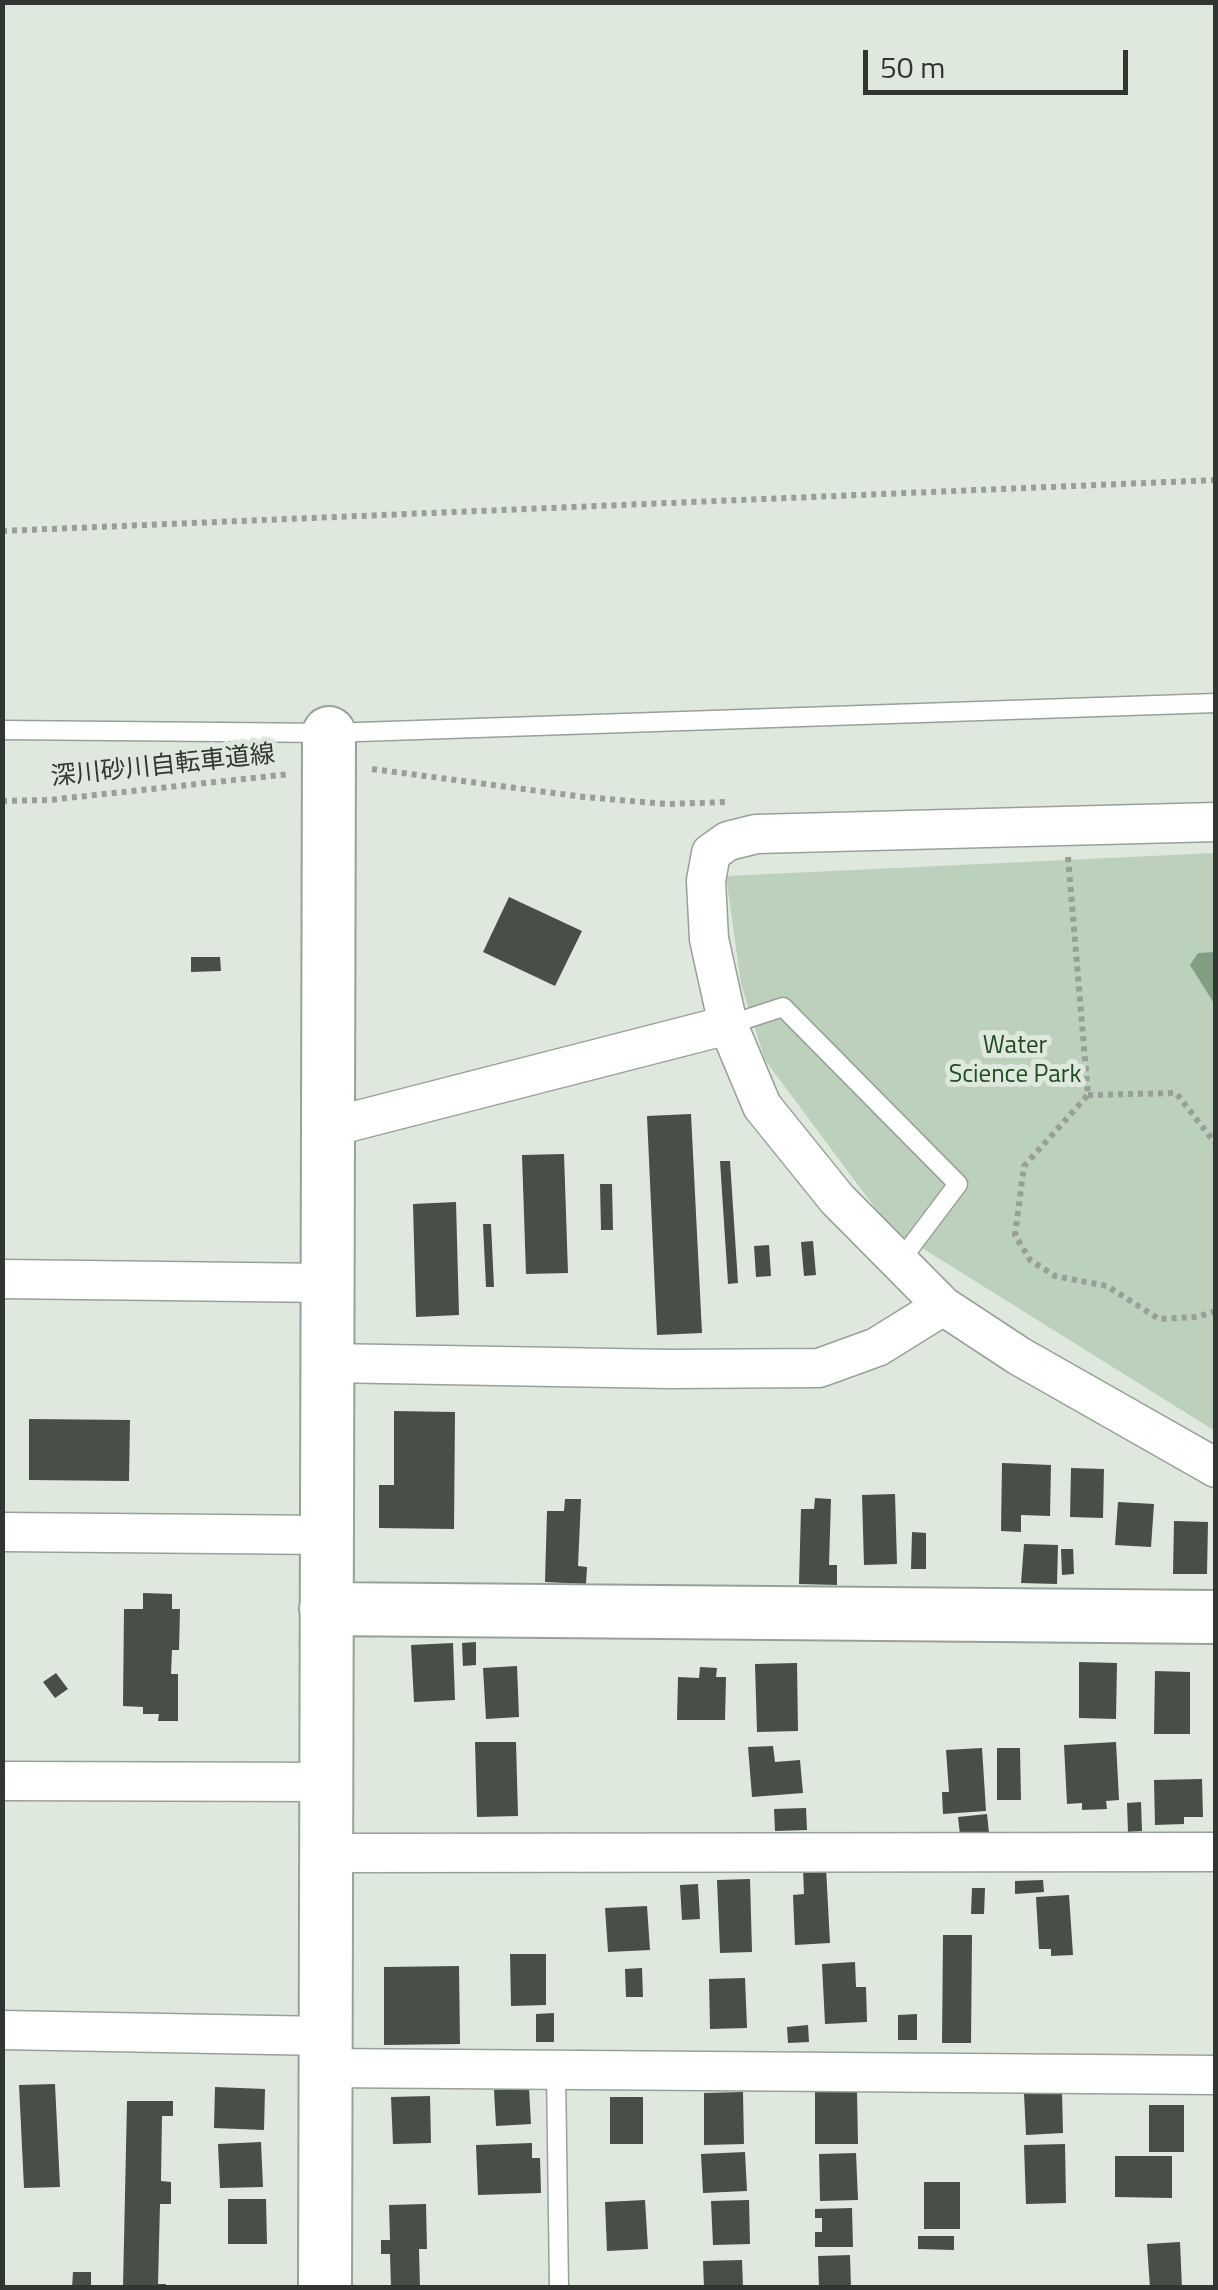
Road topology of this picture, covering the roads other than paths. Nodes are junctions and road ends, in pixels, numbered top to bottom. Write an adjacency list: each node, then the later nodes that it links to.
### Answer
1 (1216, 703): 3 (lane)
2 (2, 730): 3 (lane)
3 (329, 751): 6 (street)
4 (1216, 822): 5 (street)
5 (728, 1024): 6 (street); 7 (street); 7 (lane)
6 (327, 1128): 9 (street)
7 (900, 1261): 10 (street)
8 (2, 1280): 9 (street)
9 (327, 1282): 11 (street)
10 (943, 1306): 11 (street); 12 (street)
11 (327, 1362): 14 (street)
12 (1216, 1468)
13 (2, 1532): 14 (street)
14 (327, 1535): 15 (street)
15 (326, 1609): 16 (street); 18 (street)
16 (1216, 1617)
17 (2, 1780): 18 (street)
18 (326, 1782): 20 (street)
19 (1216, 1852): 20 (street)
20 (326, 1853): 22 (street)
21 (2, 2030): 22 (street)
22 (326, 2052): 23 (street); 25 (street)
23 (556, 2070): 24 (street); 26 (lane)
24 (1216, 2075)
25 (326, 2288)
26 (560, 2288)

